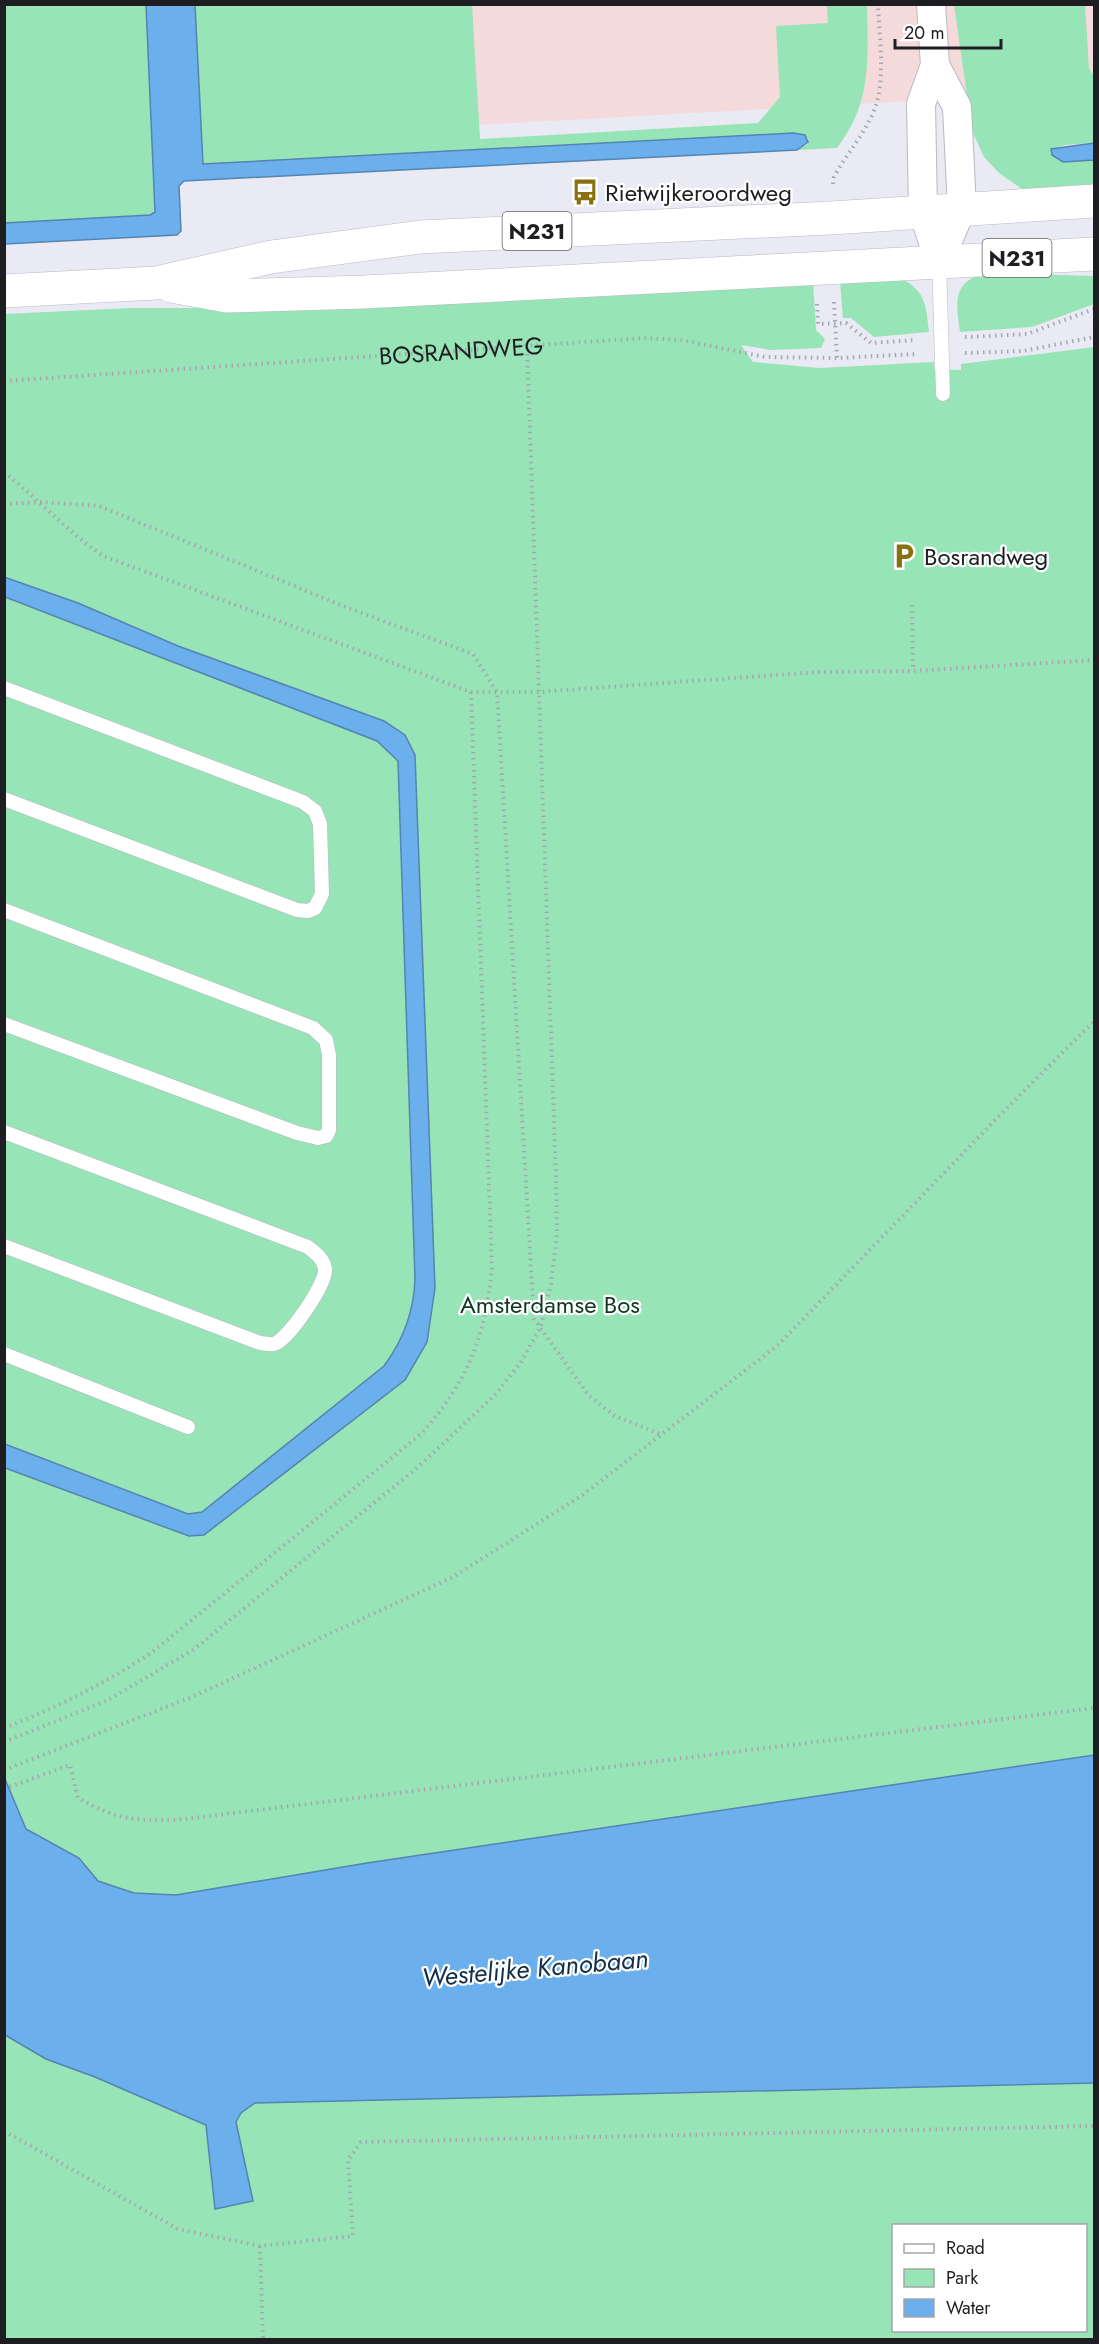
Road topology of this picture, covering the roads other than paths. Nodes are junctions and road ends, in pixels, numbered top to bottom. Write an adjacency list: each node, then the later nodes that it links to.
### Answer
1 (931, 4): 2 (street)
2 (934, 65): 4 (street); 5 (street)
3 (1095, 201): 4 (main road, N231)
4 (962, 208): 5 (main road, N231); 7 (street)
5 (923, 211): 7 (street); 8 (main road, N231)
6 (1095, 254): 7 (main road, N231)
7 (939, 261): 8 (main road, N231); 10 (lane)
8 (156, 283): 9 (main road, N231)
9 (4, 291)
10 (943, 394)
11 (4, 688): 12 (lane)
12 (4, 799)
13 (4, 910): 14 (lane)
14 (4, 1024)
15 (4, 1132): 16 (lane)
16 (4, 1246)
17 (4, 1354): 18 (lane)
18 (189, 1427)

